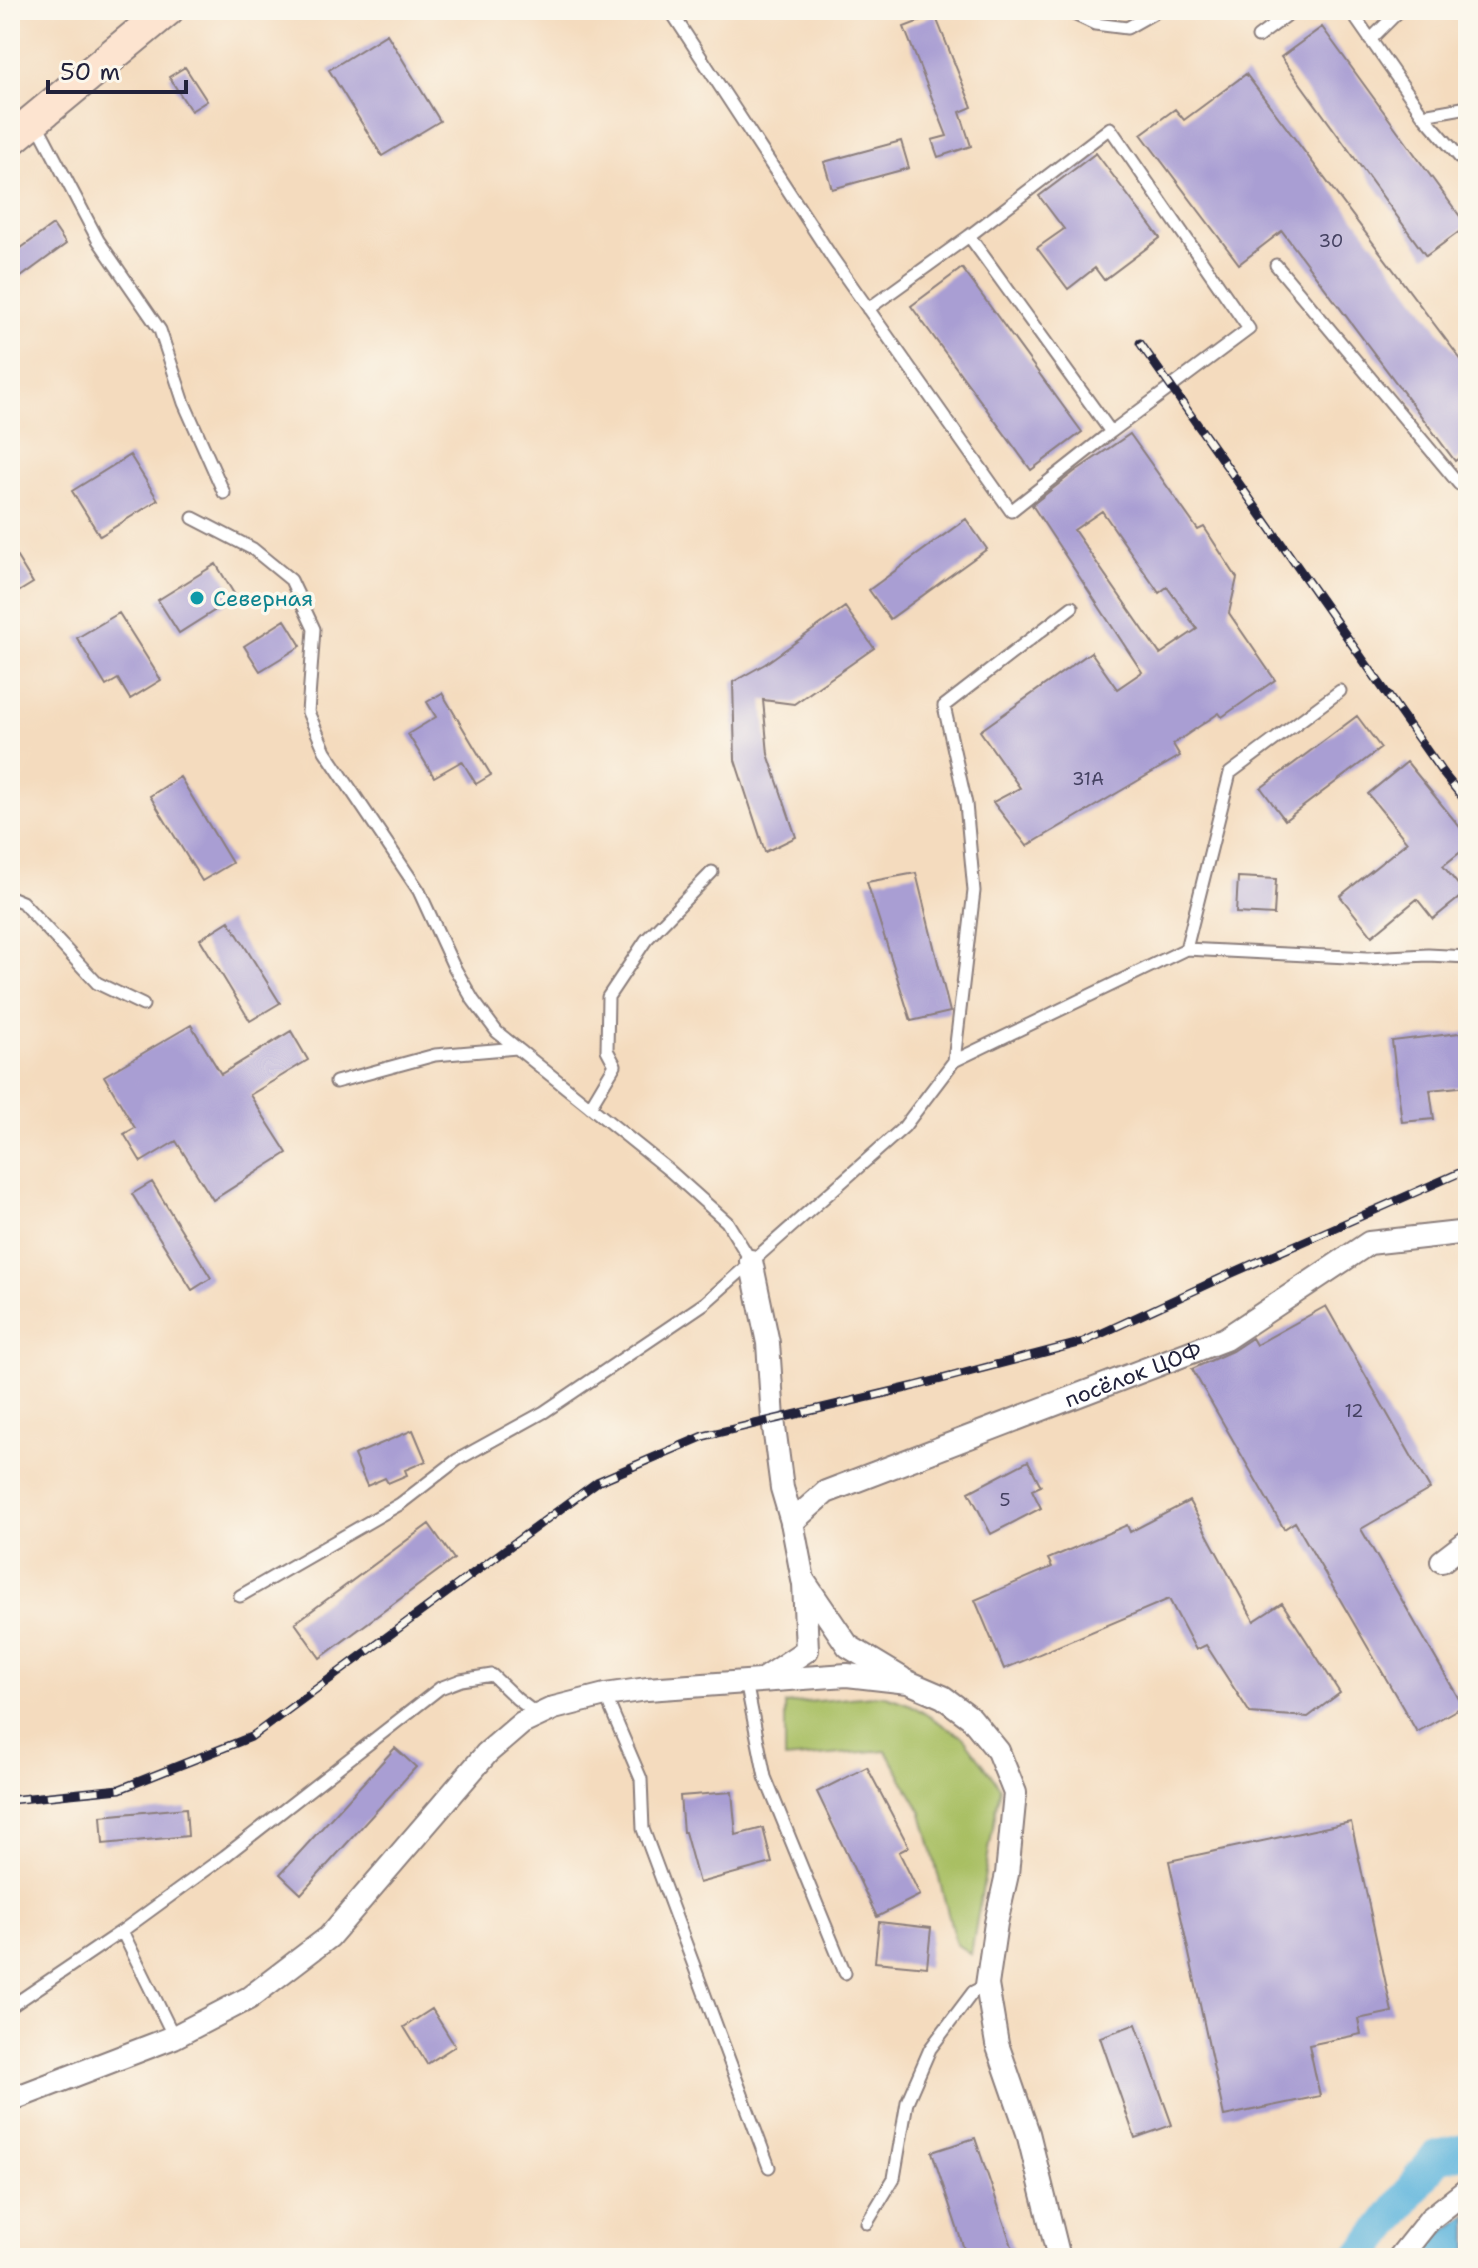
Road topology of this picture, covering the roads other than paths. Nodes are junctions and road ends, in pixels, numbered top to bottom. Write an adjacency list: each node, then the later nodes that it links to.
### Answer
1 (167, 10): 12 (street)
2 (670, 10): 17 (lane)
3 (1065, 10): 4 (lane)
4 (1159, 10)
5 (1294, 10): 8 (lane)
6 (1350, 10): 9 (lane)
7 (1400, 10): 9 (lane)
8 (1258, 37)
9 (1370, 40): 11 (lane)
10 (1468, 107): 11 (lane)
11 (1423, 115): 14 (lane)
12 (35, 120): 13 (street); 20 (lane)
13 (10, 140)
14 (1468, 167)
15 (969, 236): 17 (lane); 18 (lane); 18 (lane)
16 (1276, 265): 19 (lane)
17 (868, 309): 18 (lane)
18 (1111, 432)
19 (1468, 478)
20 (224, 493)
21 (193, 518): 29 (lane)
22 (1072, 607): 30 (lane)
23 (1340, 691): 26 (lane)
24 (712, 872): 32 (lane)
25 (10, 897): 28 (lane)
26 (1186, 949): 27 (lane); 30 (lane)
27 (1468, 957)
28 (143, 1005)
29 (517, 1048): 31 (lane); 32 (lane)
30 (954, 1061): 34 (lane)
31 (336, 1082)
32 (590, 1107): 34 (lane)
33 (1468, 1232): 35 (street, посёлок ЦОФ)
34 (751, 1261): 35 (street); 39 (lane)
35 (792, 1522): 38 (street)
36 (1468, 1541): 37 (street)
37 (1442, 1561)
38 (803, 1580): 40 (street); 41 (street)
39 (240, 1596)
40 (753, 1682): 41 (street); 42 (street); 45 (lane)
41 (908, 1682): 46 (street)
42 (605, 1695): 43 (street); 50 (lane)
43 (539, 1715): 44 (lane); 48 (street)
44 (122, 1931): 47 (lane); 48 (lane)
45 (845, 1973)
46 (987, 1985): 52 (lane); 53 (street)
47 (10, 2007)
48 (174, 2037): 49 (street)
49 (10, 2100)
50 (769, 2167)
51 (1468, 2189): 54 (street)
52 (867, 2223)
53 (1059, 2258)
54 (1399, 2258)

